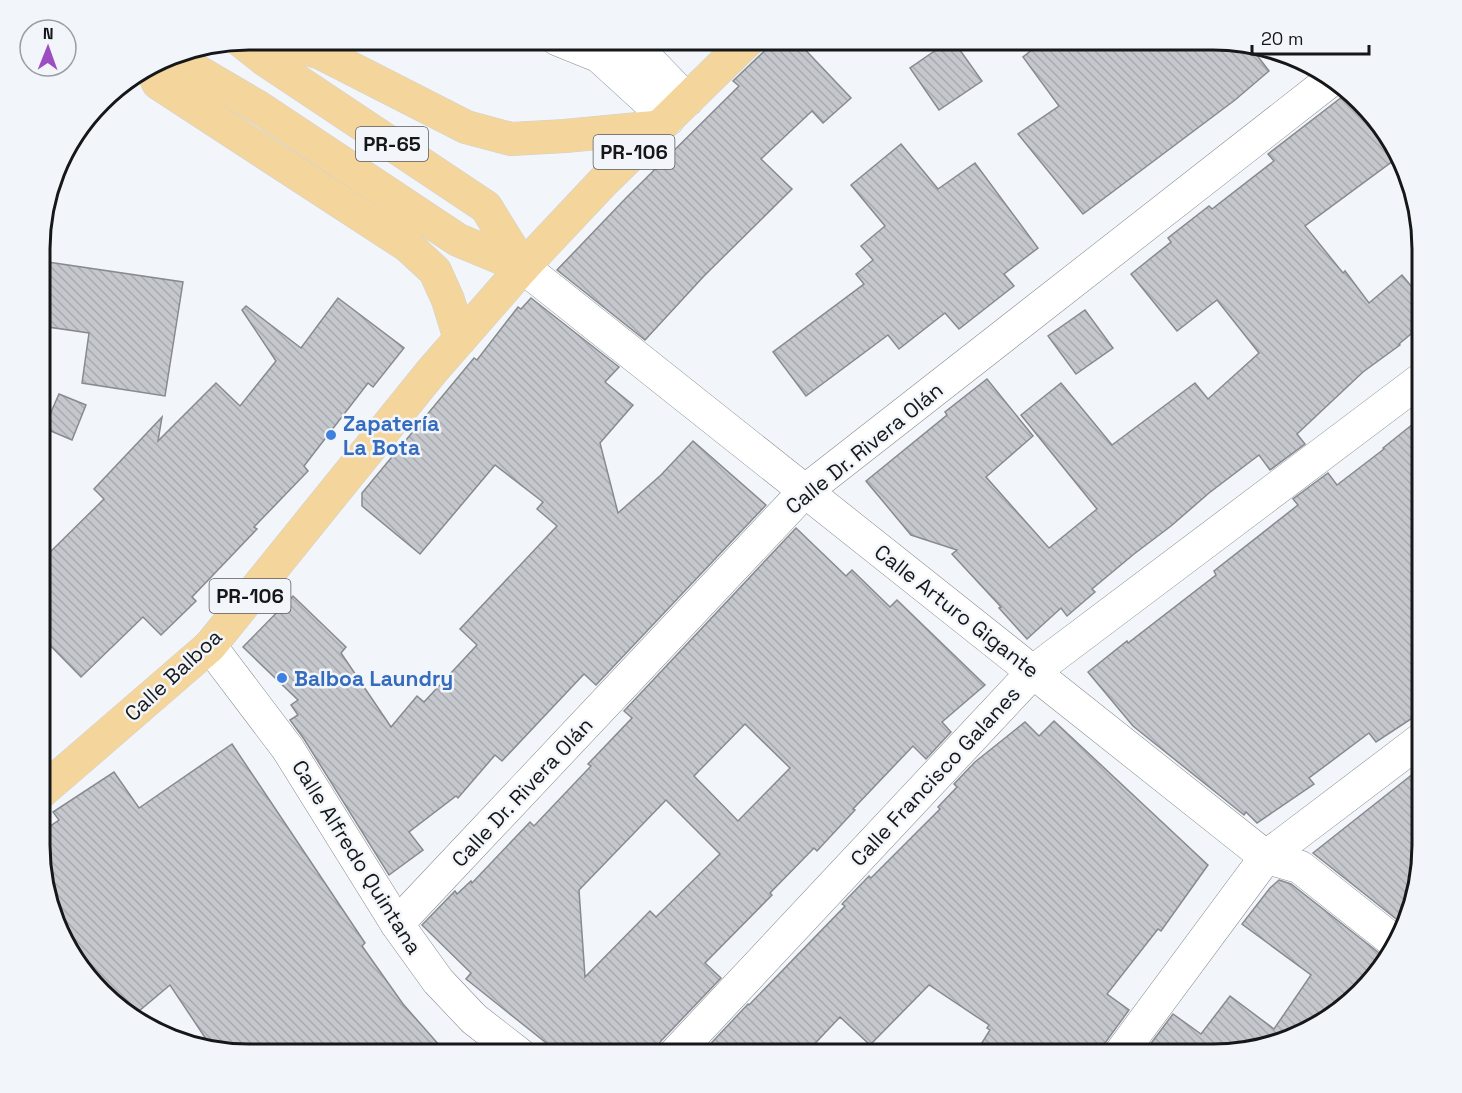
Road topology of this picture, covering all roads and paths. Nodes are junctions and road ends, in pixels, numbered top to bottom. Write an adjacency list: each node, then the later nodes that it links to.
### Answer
1 (253, 50): 10 (main road, PR-65)
2 (310, 50): 9 (main road)
3 (584, 50): 9 (street)
4 (634, 50): 9 (street)
5 (738, 50): 9 (main road, PR-106)
6 (180, 62): 10 (main road, PR-65)
7 (154, 73): 11 (main road)
8 (1325, 84): 13 (street, Calle Dr. Rivera Olán)
9 (671, 115): 10 (main road, PR-106)
10 (523, 267): 11 (main road, Calle Balboa / PR-106); 13 (street, Calle Arturo Gigante)
11 (460, 339): 14 (main road, Calle Balboa / PR-106)
12 (1412, 386): 15 (street, Calle Francisco Galanes)
13 (804, 492): 15 (street, Calle Arturo Gigante); 19 (street, Calle Dr. Rivera Olán)
14 (210, 646): 17 (main road, Calle Balboa / PR-106); 19 (street, Calle Alfredo Quintana)
15 (1034, 671): 18 (street, Calle Arturo Gigante); 22 (street, Calle Francisco Galanes)
16 (1412, 746): 18 (street)
17 (50, 784)
18 (1266, 856): 20 (street, Calle Arturo Gigante); 23 (street)
19 (397, 924): 21 (street, Calle Alfredo Quintana)
20 (1389, 938)
21 (505, 1043)
22 (685, 1043)
23 (1127, 1044)

